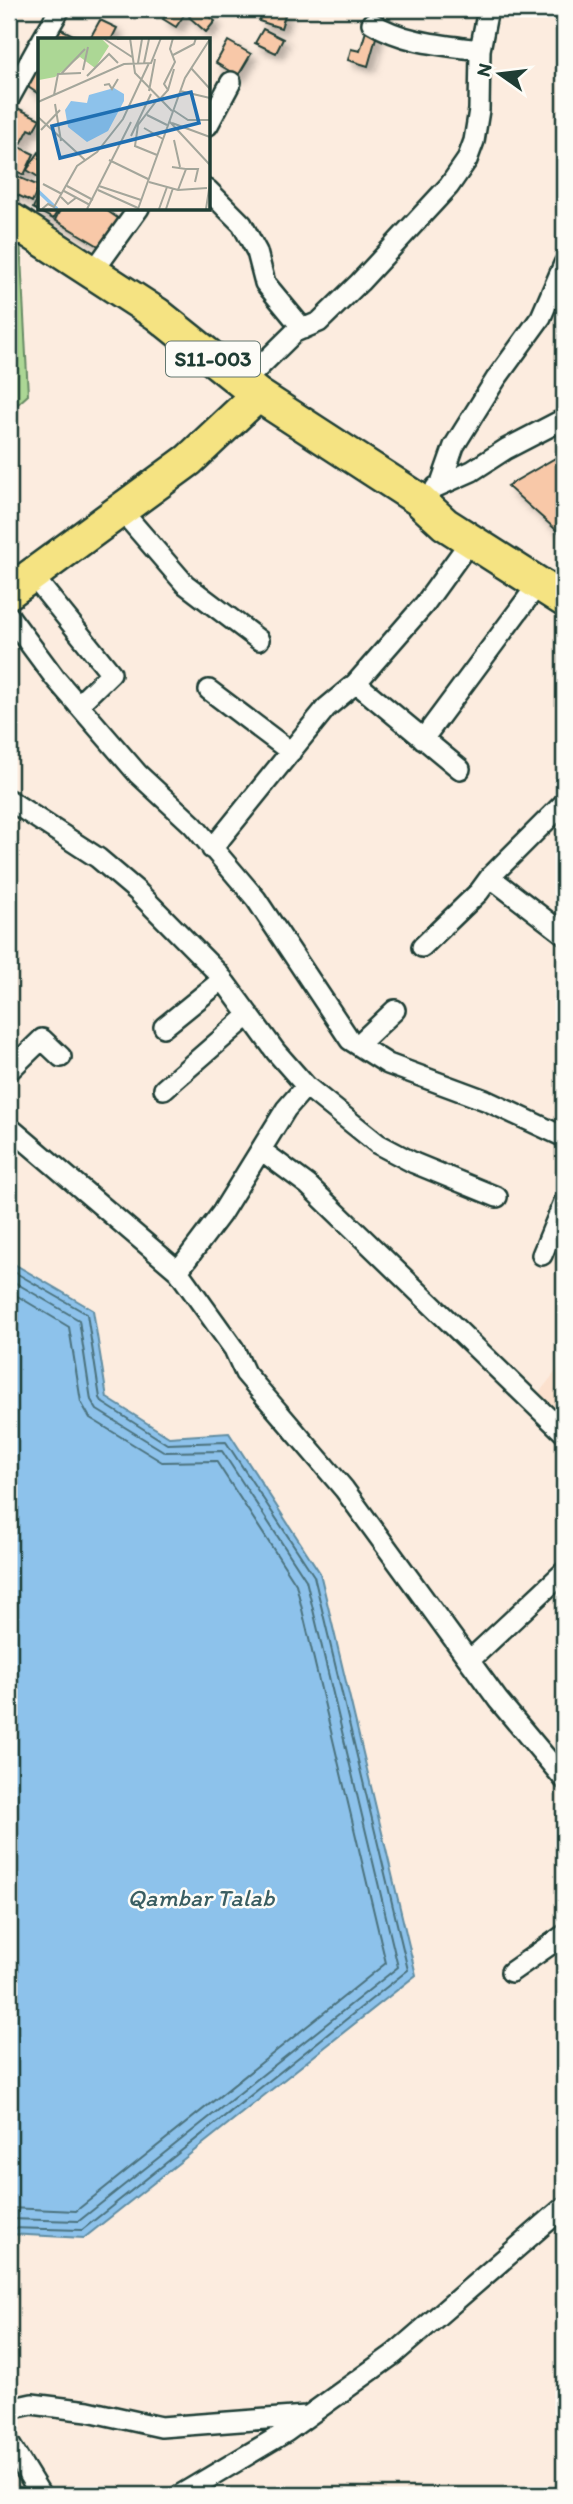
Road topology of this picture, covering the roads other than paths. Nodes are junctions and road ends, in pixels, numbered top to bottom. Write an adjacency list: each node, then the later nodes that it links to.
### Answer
1 (60, 9): 4 (street)
2 (488, 9): 6 (street)
3 (372, 23): 6 (street)
4 (43, 38)
5 (38, 47): 8 (street)
6 (480, 50): 15 (street)
7 (231, 82): 9 (street)
8 (9, 99)
9 (210, 121)
10 (210, 192): 15 (street)
11 (138, 210): 14 (street)
12 (9, 218): 14 (main road, S11-003)
13 (564, 264): 18 (street)
14 (93, 272): 16 (main road, S11-003)
15 (303, 329): 16 (street)
16 (251, 389): 18 (main road, S11-003); 19 (main road)
17 (564, 419): 18 (street)
18 (430, 491): 20 (main road, S11-003); 21 (main road, S11-003)
19 (121, 510): 22 (main road); 23 (street)
20 (471, 540): 21 (main road, S11-003); 24 (street)
21 (556, 586): 27 (street)
22 (14, 592): 26 (street); 26 (street)
23 (259, 640)
24 (356, 684): 27 (street); 28 (street)
25 (209, 690): 28 (street)
26 (78, 705): 32 (street)
27 (423, 739): 29 (street)
28 (290, 752): 32 (street)
29 (460, 769)
30 (9, 800): 36 (street)
31 (564, 803): 33 (street)
32 (212, 849): 40 (street)
33 (490, 877): 34 (street); 35 (street)
34 (564, 934)
35 (422, 947)
36 (223, 979): 38 (street); 39 (street)
37 (395, 1010): 40 (street)
38 (249, 1015): 43 (street); 44 (street)
39 (164, 1027)
40 (358, 1045): 46 (street)
41 (61, 1057): 42 (street)
42 (9, 1071)
43 (306, 1086): 47 (street); 48 (street)
44 (164, 1089)
45 (9, 1127): 51 (street)
46 (564, 1137)
47 (261, 1150): 51 (street); 52 (street)
48 (496, 1197)
49 (564, 1202): 50 (street)
50 (542, 1255)
51 (178, 1271): 54 (street)
52 (564, 1433)
53 (561, 1581): 54 (street)
54 (470, 1660): 55 (street)
55 (564, 1779)
56 (564, 1935): 57 (street)
57 (511, 1972)
58 (564, 2207): 60 (street)
59 (9, 2409): 60 (street)
60 (307, 2416): 63 (street)
61 (9, 2443): 62 (street)
62 (41, 2495)
63 (180, 2495)

